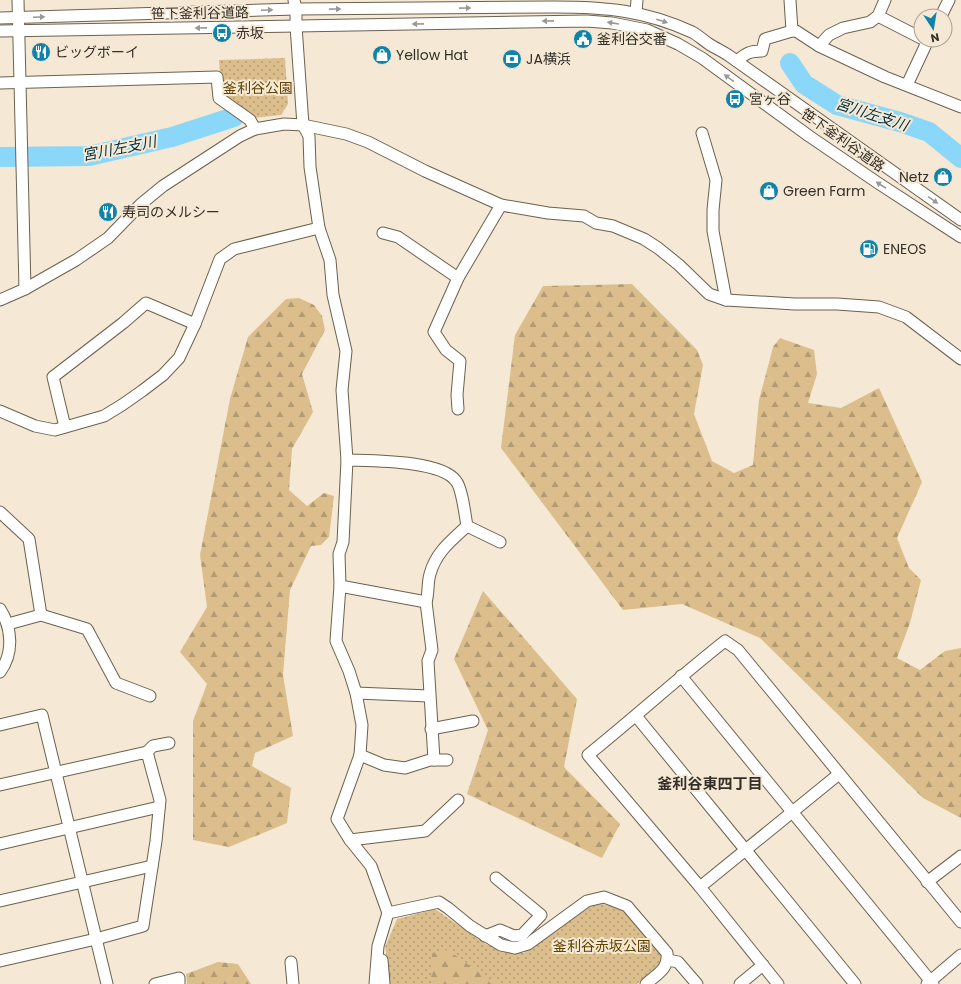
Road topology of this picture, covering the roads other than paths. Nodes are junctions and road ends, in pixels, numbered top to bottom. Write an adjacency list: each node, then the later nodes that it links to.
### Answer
1 (18, 0): 9 (street)
2 (636, 0): 7 (street)
3 (790, 0): 15 (street)
4 (885, 0): 8 (street)
5 (588, 4): 6 (street, 笹下釜利谷道路, one-way to 5); 7 (street, 笹下釜利谷道路); 11 (street)
6 (295, 5): 9 (street, 笹下釜利谷道路, one-way to 6); 12 (street)
7 (636, 12): 19 (street, 笹下釜利谷道路, one-way to 19)
8 (878, 16): 16 (street); 17 (street)
9 (18, 17): 10 (street, 笹下釜利谷道路); 13 (street)
10 (0, 18)
11 (587, 21): 12 (street, 笹下釜利谷道路, one-way to 12); 31 (street, 笹下釜利谷道路, one-way to 11)
12 (296, 26): 13 (street, 笹下釜利谷道路, one-way to 13); 24 (street)
13 (19, 30): 14 (street, 笹下釜利谷道路); 21 (street)
14 (0, 31)
15 (792, 31): 17 (street); 19 (street)
16 (913, 34)
17 (819, 46): 22 (street)
18 (923, 48): 22 (street)
19 (737, 61): 28 (street, 笹下釜利谷道路, one-way to 28)
20 (0, 83): 21 (street)
21 (20, 83): 25 (street); 33 (street)
22 (907, 85): 23 (street)
23 (960, 105)
24 (303, 126): 25 (street); 27 (street); 29 (street)
25 (255, 129): 33 (street)
26 (702, 133): 35 (street)
27 (501, 204): 32 (street); 35 (street)
28 (961, 220)
29 (319, 228): 36 (street); 41 (street)
30 (383, 233): 32 (street)
31 (961, 237)
32 (458, 278): 38 (street)
33 (25, 289): 34 (street)
34 (0, 300)
35 (726, 300): 37 (street)
36 (195, 324): 40 (street); 40 (street)
37 (961, 359)
38 (458, 409)
39 (0, 411): 40 (street)
40 (65, 427)
41 (346, 460): 43 (street); 45 (street)
42 (2, 517): 48 (street)
43 (467, 526): 44 (street); 46 (street)
44 (500, 542)
45 (340, 586): 46 (street); 52 (street)
46 (426, 602): 54 (street)
47 (0, 609): 49 (street)
48 (41, 615): 49 (street); 53 (street)
49 (8, 624): 50 (street)
50 (0, 672)
51 (681, 676): 55 (street); 65 (street); 69 (street)
52 (356, 693): 54 (street); 61 (street)
53 (150, 696)
54 (429, 696): 58 (street)
55 (636, 716): 73 (street); 79 (street)
56 (473, 721): 58 (street)
57 (0, 725): 64 (street)
58 (431, 729): 62 (street)
59 (169, 743): 60 (street)
60 (147, 752): 64 (street); 68 (street)
61 (360, 755): 62 (street); 71 (street)
62 (434, 760): 63 (street)
63 (447, 760)
64 (57, 772): 66 (street); 70 (street)
65 (839, 774): 69 (street); 78 (street)
66 (0, 785)
67 (458, 800): 71 (street)
68 (159, 807): 70 (street); 75 (street)
69 (792, 812): 73 (street); 91 (street)
70 (70, 827): 72 (street); 77 (street)
71 (350, 840): 81 (street)
72 (0, 844)
73 (747, 851): 79 (street); 102 (street)
74 (961, 856): 78 (street)
75 (152, 866): 77 (street); 84 (street)
76 (496, 878): 83 (street)
77 (82, 882): 80 (street); 84 (street)
78 (928, 882): 82 (street)
79 (700, 888): 90 (street)
80 (0, 901)
81 (388, 913): 83 (street); 85 (street)
82 (961, 922)
83 (485, 936): 87 (street)
84 (96, 939): 88 (street); 92 (street)
85 (378, 946): 96 (street); 97 (street)
86 (961, 955): 91 (street)
87 (668, 960): 98 (street); 99 (street)
88 (0, 961)
89 (291, 962): 95 (street)
90 (763, 965): 100 (street); 101 (street)
91 (930, 983)
92 (107, 984)
93 (155, 984): 94 (street)
94 (179, 984)
95 (293, 984)
96 (375, 984)
97 (384, 984)
98 (646, 984)
99 (697, 984)
100 (740, 984)
101 (778, 984)
102 (855, 984)

